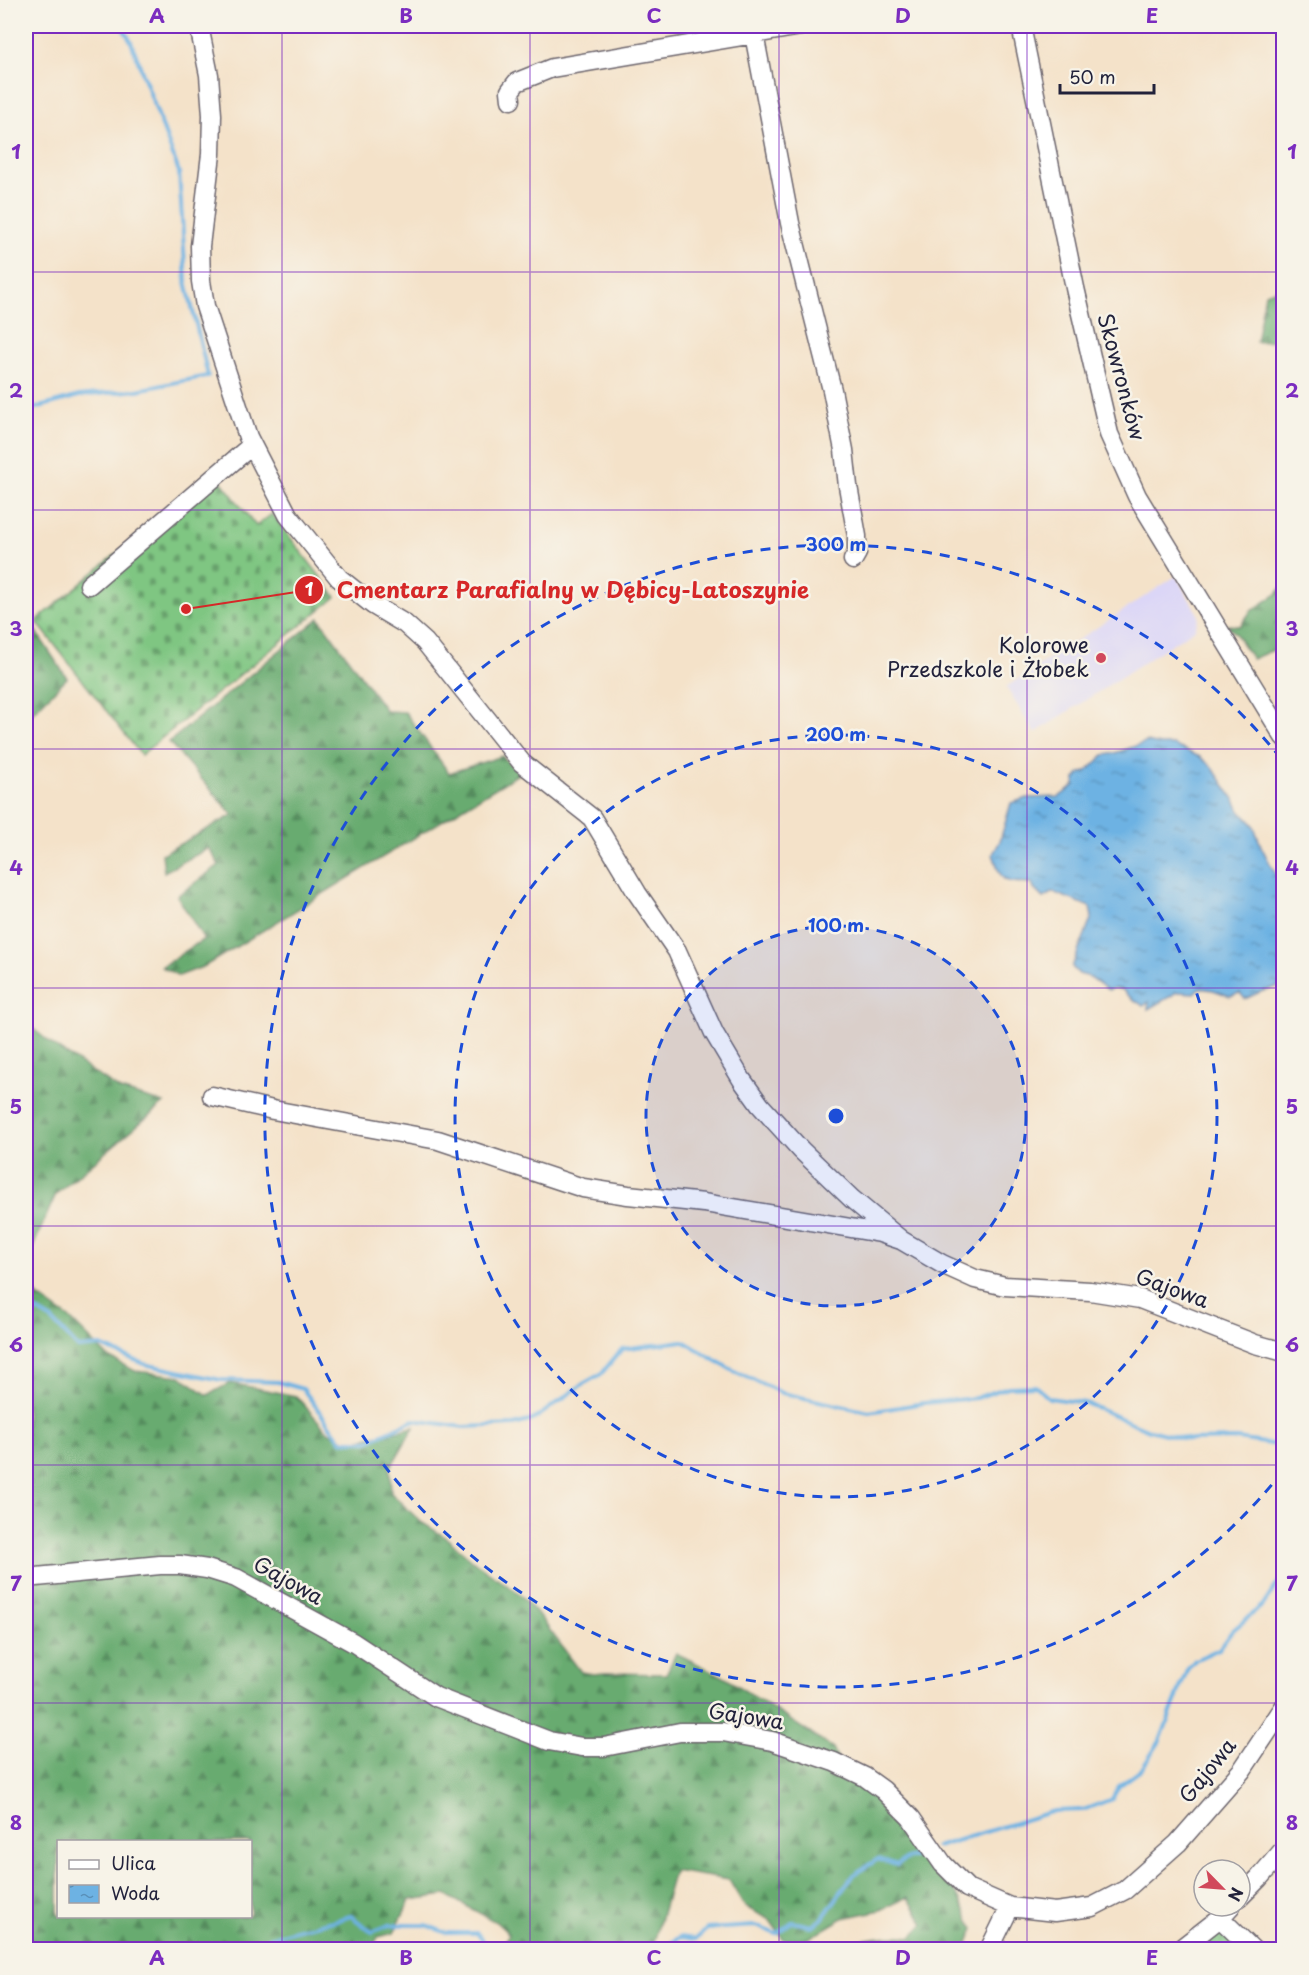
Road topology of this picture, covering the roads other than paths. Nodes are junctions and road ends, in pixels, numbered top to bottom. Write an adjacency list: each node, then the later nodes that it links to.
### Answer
1 (200, 26): 6 (street)
2 (801, 26): 4 (street)
3 (1021, 26): 9 (street, Skowronków)
4 (754, 34): 5 (street); 7 (street)
5 (511, 100)
6 (252, 444): 8 (street); 11 (street)
7 (853, 560)
8 (89, 585)
9 (1282, 730)
10 (212, 1096): 11 (street)
11 (901, 1240): 12 (street, Gajowa)
12 (1284, 1352)
13 (26, 1578): 17 (street, Gajowa)
14 (1284, 1707): 17 (street, Gajowa)
15 (1284, 1849): 16 (street)
16 (1252, 1885)
17 (1010, 1907): 20 (street)
18 (1219, 1918): 21 (street)
19 (1230, 1918): 22 (street)
20 (989, 1950)
21 (1179, 1950)
22 (1253, 1950)

